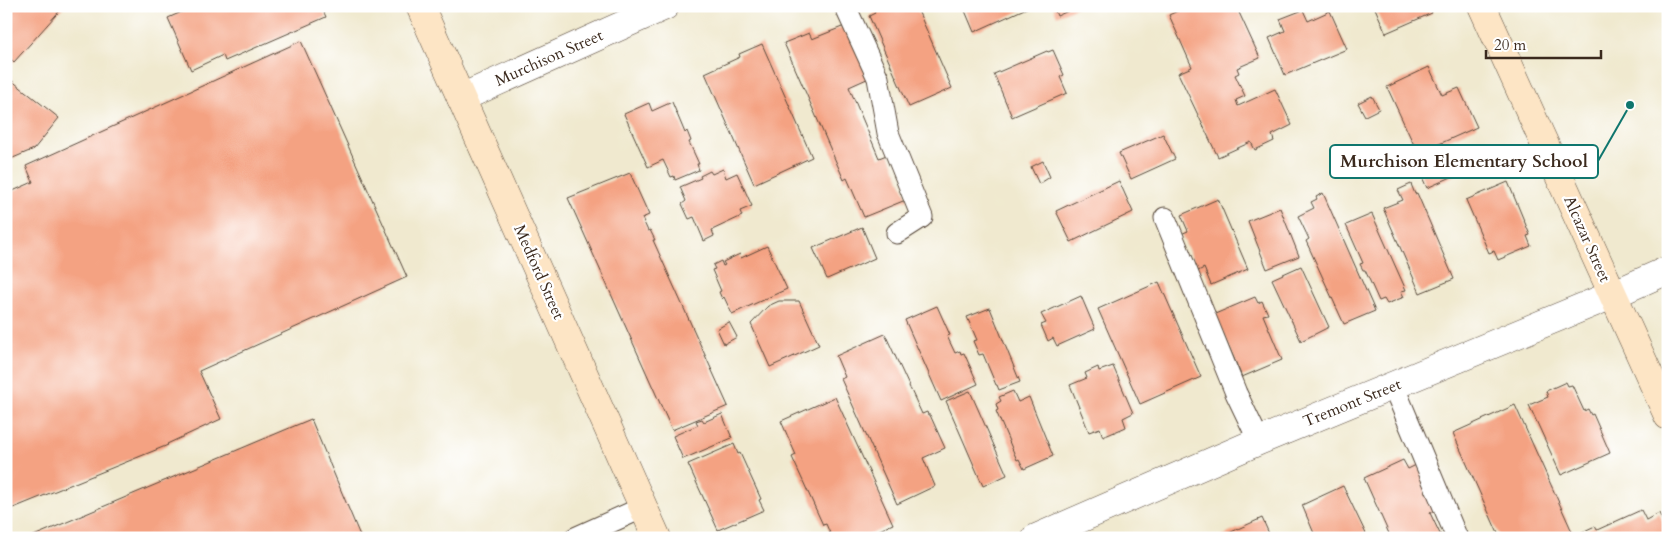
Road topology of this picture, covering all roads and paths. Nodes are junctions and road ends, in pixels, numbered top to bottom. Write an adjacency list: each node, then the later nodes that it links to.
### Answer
1 (420, 6): 5 (main road, Medford Street)
2 (666, 6): 5 (street, Murchison Street)
3 (845, 6): 7 (lane)
4 (1482, 6): 9 (main road, Alcazar Street)
5 (461, 98): 13 (main road, Medford Street)
6 (1165, 218): 12 (lane)
7 (897, 233)
8 (1668, 270): 9 (street, Tremont Street)
9 (1612, 295): 10 (street, Tremont Street); 11 (main road, Alcazar Street)
10 (1394, 386): 12 (street, Tremont Street); 17 (lane)
11 (1668, 416)
12 (1259, 441): 16 (street, Tremont Street)
13 (644, 507): 14 (lane); 15 (main road, Medford Street)
14 (575, 538)
15 (657, 538)
16 (1036, 538)
17 (1457, 538)

